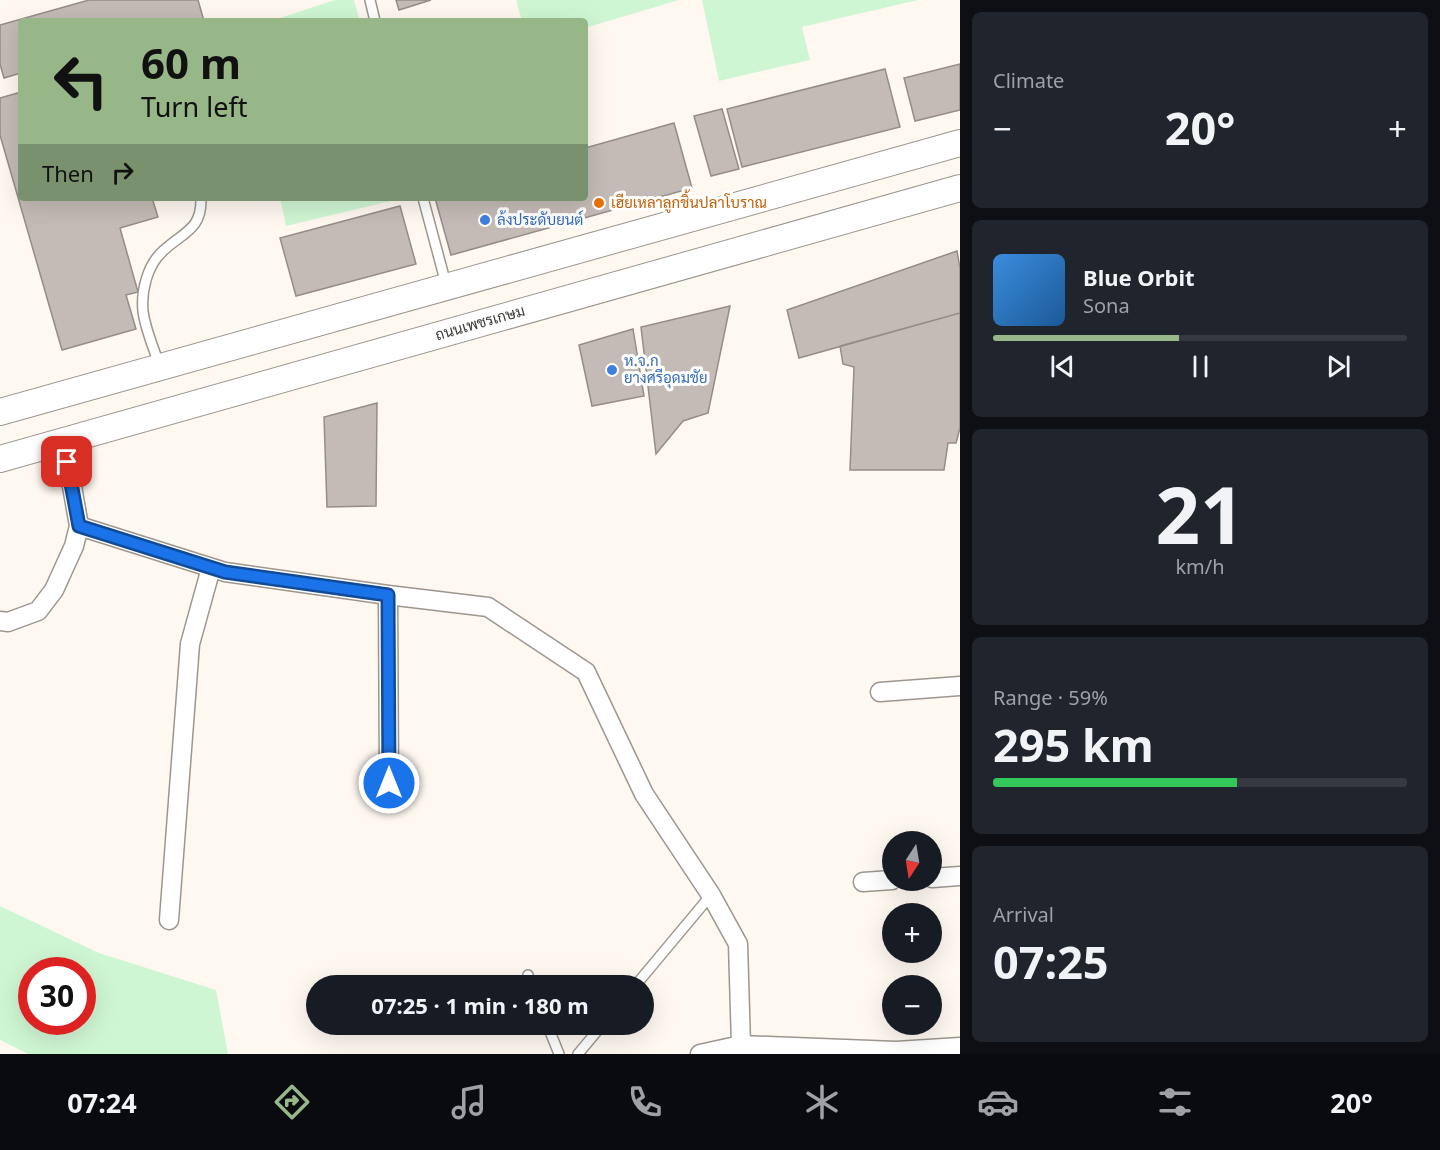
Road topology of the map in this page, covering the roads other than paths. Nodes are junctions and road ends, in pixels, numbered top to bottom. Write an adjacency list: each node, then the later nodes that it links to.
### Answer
1 (370, 0): 2 (lane)
2 (374, 18)
3 (960, 143): 7 (main road)
4 (960, 188): 10 (main road, ถนนเพชรเกษม)
5 (201, 201): 8 (lane)
6 (424, 201): 7 (lane)
7 (447, 287): 8 (main road)
8 (160, 367): 9 (main road)
9 (0, 412)
10 (64, 441): 11 (main road, ถนนเพชรเกษม); 12 (street)
11 (0, 459)
12 (79, 526): 13 (street); 15 (street)
13 (211, 568): 14 (street); 24 (street)
14 (388, 595): 18 (street); 23 (street)
15 (0, 621)
16 (960, 686): 17 (street)
17 (880, 692)
18 (389, 783)
19 (960, 876): 20 (street)
20 (942, 877)
21 (882, 881): 22 (street)
22 (863, 882)
23 (711, 895): 25 (lane); 28 (street)
24 (169, 920)
25 (644, 975)
26 (552, 1035): 30 (lane)
27 (594, 1035): 31 (lane)
28 (741, 1046): 29 (street); 32 (street)
29 (960, 1047)
30 (560, 1054)
31 (578, 1054)
32 (700, 1054)

